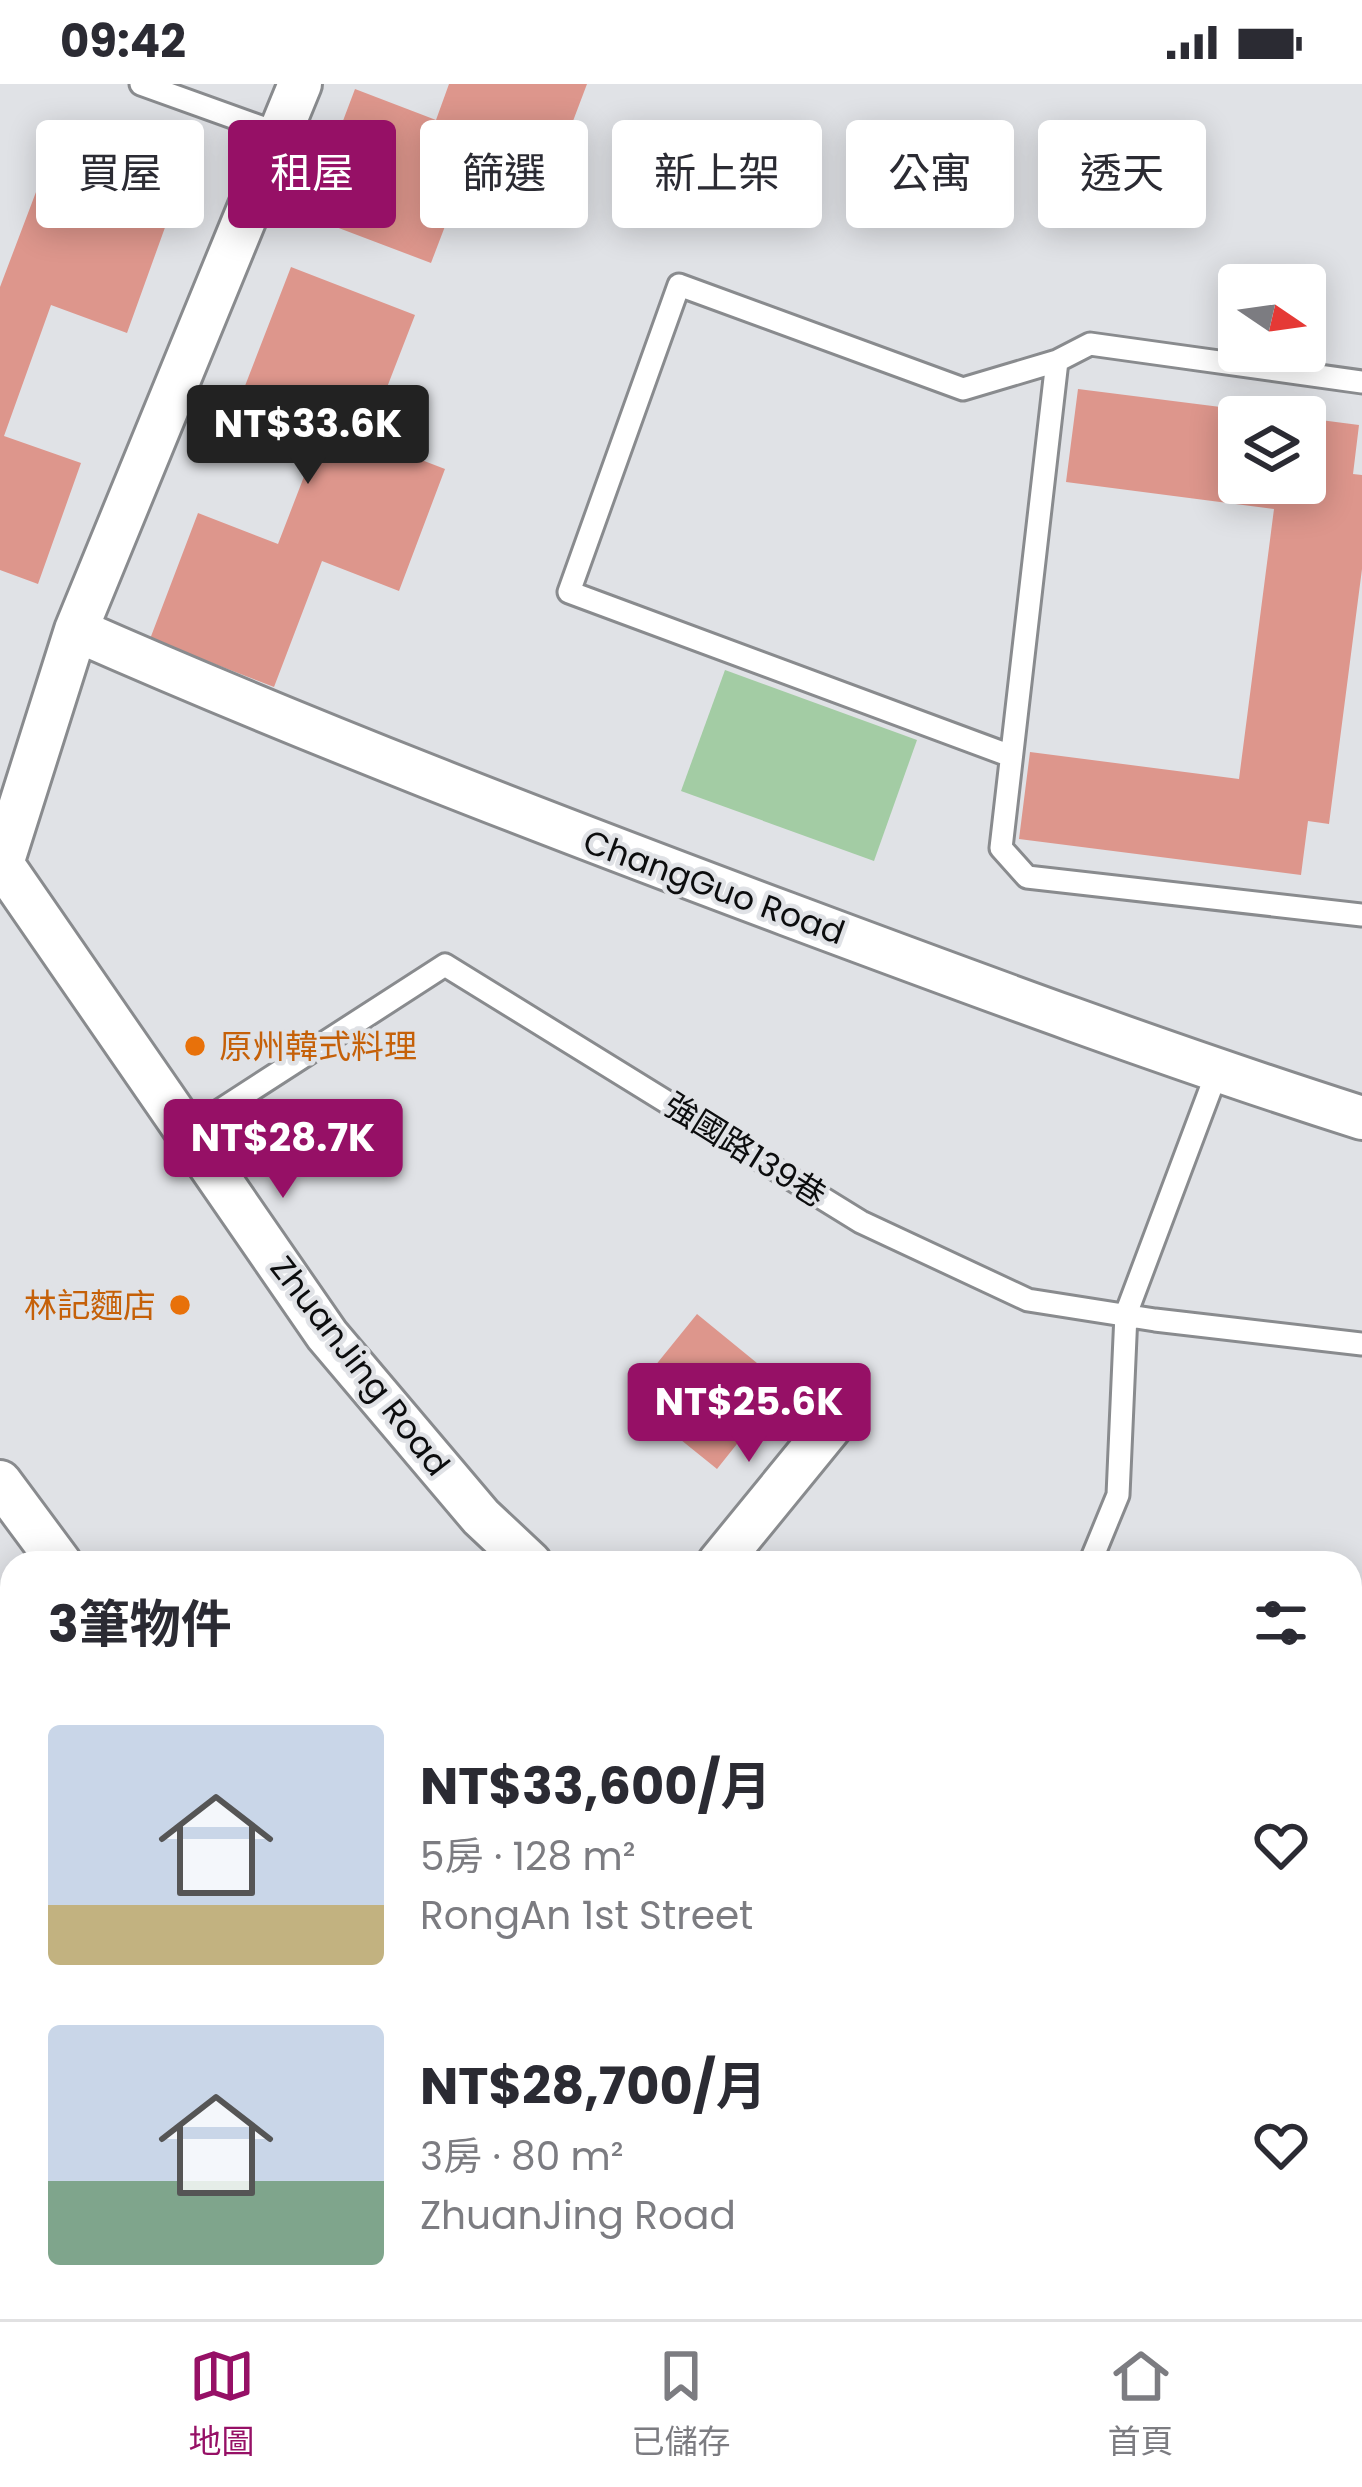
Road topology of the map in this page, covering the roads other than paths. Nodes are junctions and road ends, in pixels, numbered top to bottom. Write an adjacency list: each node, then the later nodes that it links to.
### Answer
1 (141, 84): 3 (lane)
2 (300, 84): 4 (street)
3 (241, 120)
4 (286, 120)
5 (241, 228): 8 (street)
6 (1057, 361): 7 (lane); 9 (lane); 9 (lane)
7 (1362, 382)
8 (76, 629): 10 (street); 12 (street, ChangGuo Road)
9 (1011, 756): 11 (lane)
10 (1, 866): 14 (street, ZhuanJing Road)
11 (1362, 915)
12 (1216, 1072): 13 (street, ChangGuo Road); 15 (lane)
13 (1362, 1118)
14 (188, 1131): 15 (lane, 強國路139巷); 20 (street, ZhuanJing Road)
15 (1126, 1314): 16 (lane, 強國路139巷); 22 (lane)
16 (1362, 1344)
17 (839, 1416): 21 (street)
18 (0, 1482): 19 (street)
19 (51, 1551)
20 (517, 1551)
21 (728, 1551)
22 (1095, 1551)

